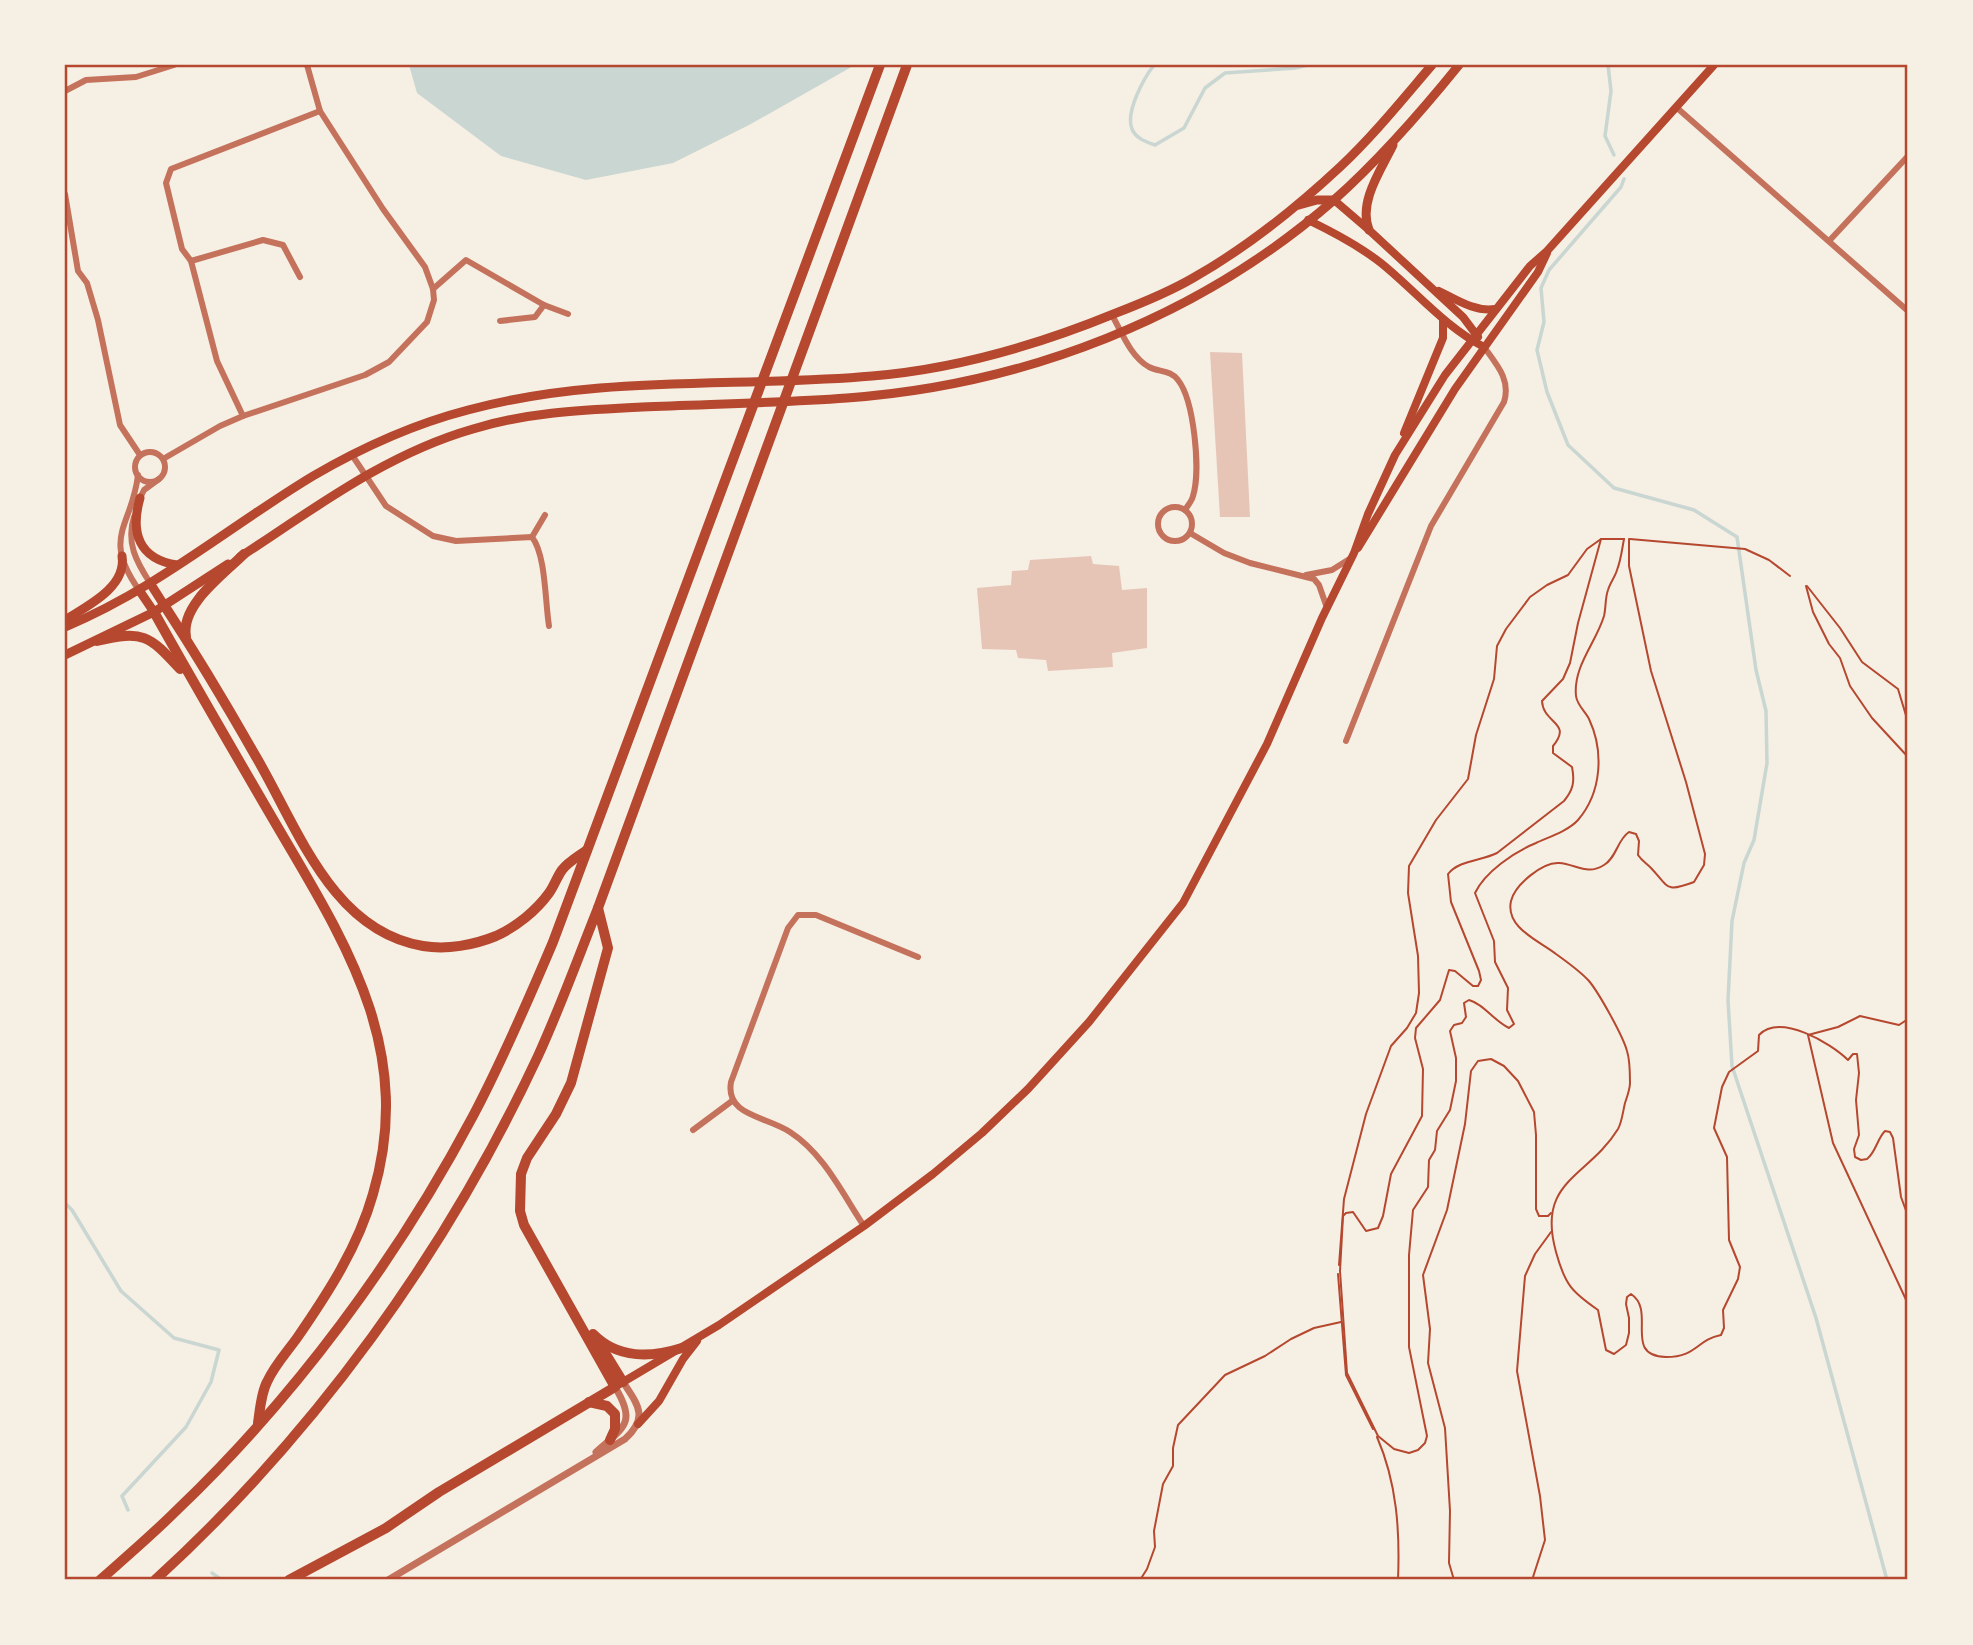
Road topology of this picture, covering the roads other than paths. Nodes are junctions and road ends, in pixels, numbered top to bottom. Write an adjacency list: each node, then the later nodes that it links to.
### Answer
1 (174, 65): 8 (street)
2 (307, 65): 10 (street)
3 (880, 65): 64 (highway)
4 (907, 65): 65 (highway)
5 (1432, 65): 15 (main road)
6 (1459, 65): 11 (main road)
7 (1714, 65): 9 (main road)
8 (65, 91)
9 (1676, 107): 18 (street); 19 (main road)
10 (320, 111): 20 (street); 23 (street)
11 (1396, 137): 14 (main road); 17 (main road)
12 (1908, 156): 18 (street)
13 (65, 194): 35 (street)
14 (1334, 200): 15 (main road); 16 (main road); 17 (main road)
15 (1294, 207): 28 (main road)
16 (1308, 220): 29 (main road); 31 (main road)
17 (1369, 230): 22 (main road)
18 (1830, 240): 26 (street)
19 (1547, 251): 25 (main road); 33 (main road)
20 (191, 261): 21 (street); 34 (street)
21 (300, 277)
22 (1430, 286): 25 (main road); 32 (main road)
23 (433, 289): 24 (street); 34 (street)
24 (544, 305): 27 (street); 30 (street)
25 (1495, 309): 32 (main road)
26 (1908, 311)
27 (568, 314)
28 (1112, 315): 31 (street); 36 (main road)
29 (1442, 319): 32 (main road); 37 (main road)
30 (500, 321)
31 (1122, 334): 40 (main road); 43 (street)
32 (1474, 337): 33 (main road); 37 (main road)
33 (1484, 347): 48 (main road); 63 (street)
34 (243, 416): 38 (street)
35 (140, 455): 38 (street); 39 (street)
36 (352, 455): 40 (street); 50 (main road)
37 (1395, 455): 48 (main road)
38 (163, 459): 41 (street)
39 (138, 475): 41 (street); 49 (street)
40 (365, 475): 46 (street); 47 (main road)
41 (159, 479): 42 (street)
42 (140, 498): 50 (main road); 52 (street)
43 (1185, 510): 45 (street); 45 (street)
44 (545, 515): 46 (street)
45 (1190, 533): 51 (street)
46 (532, 537): 57 (street)
47 (244, 554): 55 (main road); 59 (highway)
48 (1353, 555): 51 (street); 54 (main road)
49 (122, 556): 53 (street); 56 (main road)
50 (177, 565): 52 (main road)
51 (1304, 575): 54 (street)
52 (150, 583): 53 (main road); 55 (main road)
53 (139, 590): 55 (main road); 58 (main road)
54 (1327, 608): 69 (main road)
55 (159, 609): 59 (highway); 60 (main road); 62 (highway)
56 (65, 620)
57 (549, 626)
58 (65, 627)
59 (186, 640): 64 (highway)
60 (97, 641): 61 (main road); 62 (highway)
61 (65, 655)
62 (194, 685): 77 (highway)
63 (1346, 741)
64 (589, 848): 77 (highway)
65 (598, 908): 70 (highway); 81 (highway)
66 (918, 957): 67 (street)
67 (732, 1101): 68 (street); 69 (street)
68 (693, 1130)
69 (864, 1226): 72 (main road)
70 (578, 1317): 71 (highway); 74 (highway)
71 (593, 1334): 73 (highway); 74 (highway)
72 (704, 1334): 73 (main road); 76 (main road)
73 (682, 1348): 74 (main road)
74 (619, 1384): 75 (highway); 76 (street); 78 (street)
75 (589, 1402): 78 (highway); 82 (highway)
76 (638, 1424): 79 (street)
77 (257, 1426): 80 (highway)
78 (610, 1440): 79 (street)
79 (585, 1462): 83 (street)
80 (100, 1580)
81 (155, 1580)
82 (289, 1580)
83 (388, 1580)

